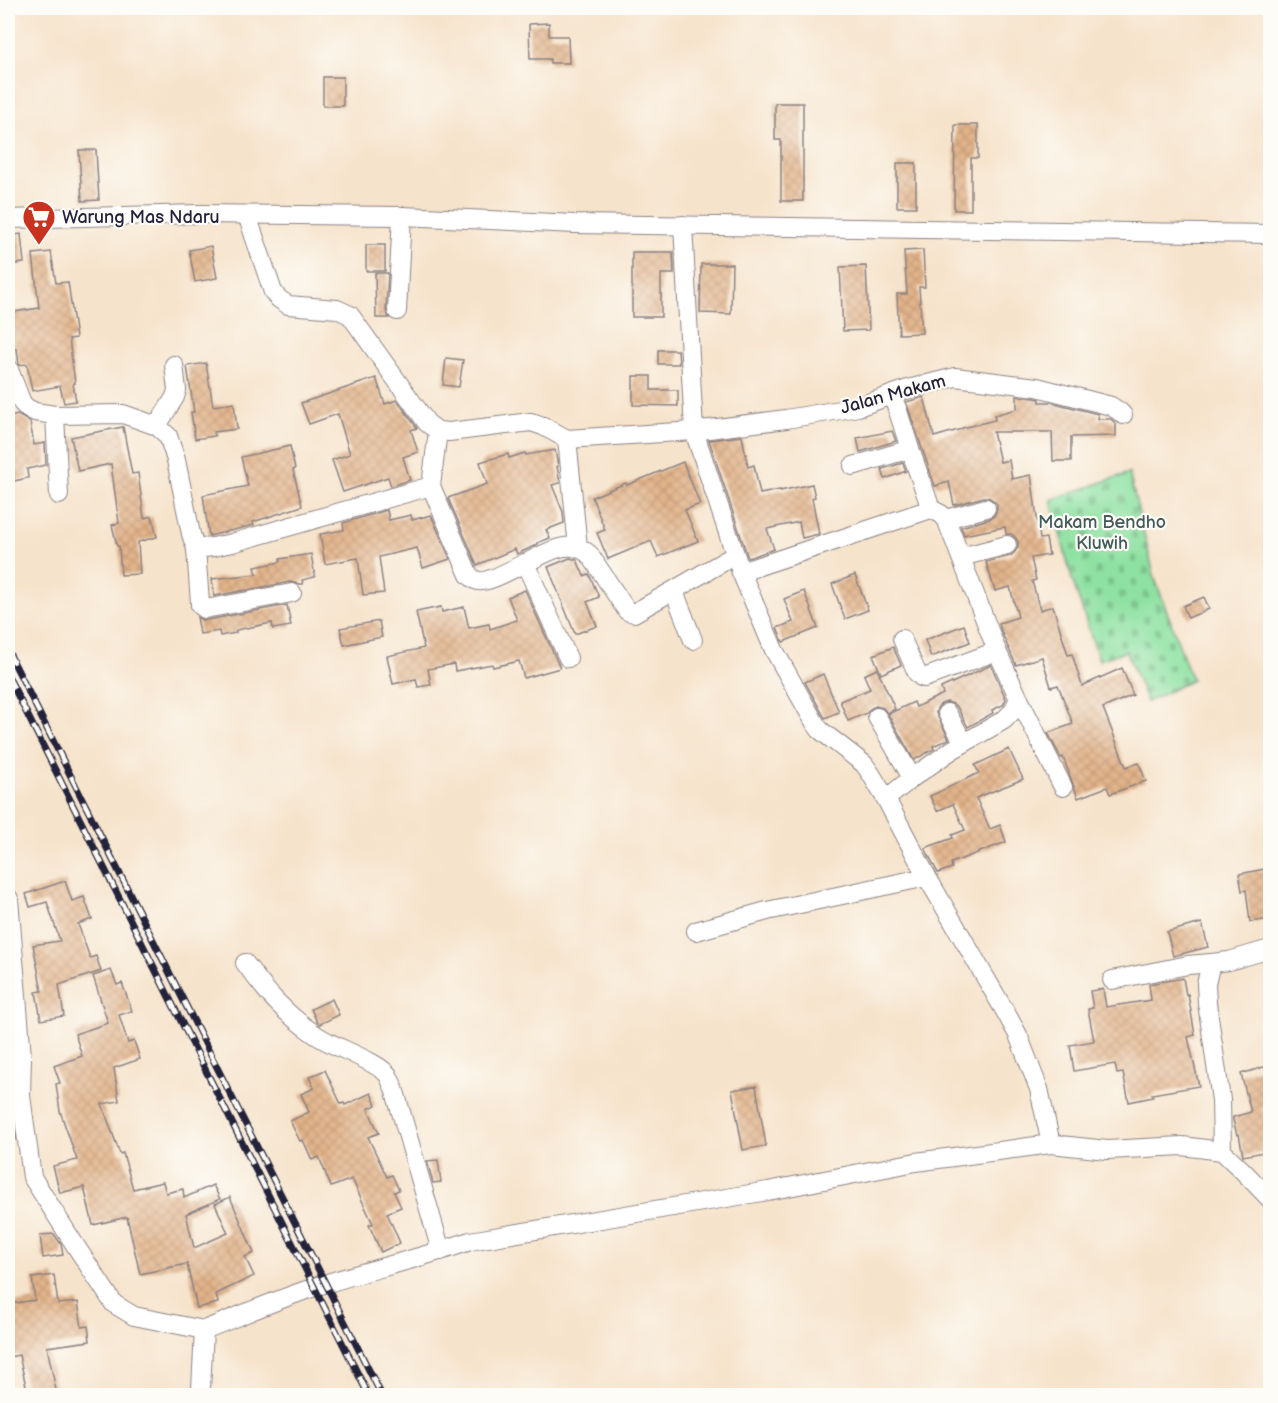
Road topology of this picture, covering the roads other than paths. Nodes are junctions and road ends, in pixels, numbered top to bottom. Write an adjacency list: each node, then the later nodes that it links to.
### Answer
1 (247, 215): 2 (street); 3 (street); 14 (street)
2 (402, 216): 4 (street); 6 (street)
3 (8, 219)
4 (683, 225): 5 (street); 13 (street)
5 (1270, 234)
6 (397, 311)
7 (174, 365): 12 (street)
8 (8, 367): 10 (street)
9 (891, 395): 11 (street, Jalan Makam); 13 (street, Jalan Makam); 16 (street)
10 (55, 415): 12 (street); 19 (street)
11 (1123, 415)
12 (157, 426): 24 (street)
13 (694, 430): 15 (street, Jalan Makam); 27 (street)
14 (438, 431): 15 (street); 18 (street)
15 (567, 439): 23 (street)
16 (910, 449): 17 (street); 21 (street)
17 (853, 466)
18 (431, 486): 24 (street); 26 (street)
19 (59, 495)
20 (986, 508): 21 (street)
21 (939, 514): 25 (street); 27 (street)
22 (1008, 545): 25 (street)
23 (578, 547): 26 (street); 28 (street)
24 (196, 549): 29 (street)
25 (962, 557): 32 (street)
26 (525, 563): 33 (street)
27 (738, 564): 28 (street); 40 (street)
28 (674, 591): 31 (street)
29 (292, 593)
30 (902, 639): 32 (street)
31 (693, 640)
32 (997, 651): 34 (street)
33 (568, 658)
34 (1019, 699): 37 (street); 39 (street)
35 (947, 713): 37 (street)
36 (877, 717): 38 (street)
37 (964, 743): 38 (street)
38 (912, 778): 40 (street)
39 (1063, 787)
40 (886, 799): 41 (street)
41 (927, 877): 43 (street); 49 (street)
42 (8, 897): 48 (street)
43 (696, 931)
44 (1270, 949): 46 (street)
45 (245, 963): 52 (street)
46 (1211, 963): 47 (street); 50 (street)
47 (1112, 980)
48 (14, 1098): 53 (street)
49 (1051, 1144): 50 (street); 52 (street)
50 (1222, 1151): 51 (street)
51 (1270, 1199)
52 (441, 1251): 53 (street)
53 (204, 1329): 54 (street)
54 (200, 1395)

